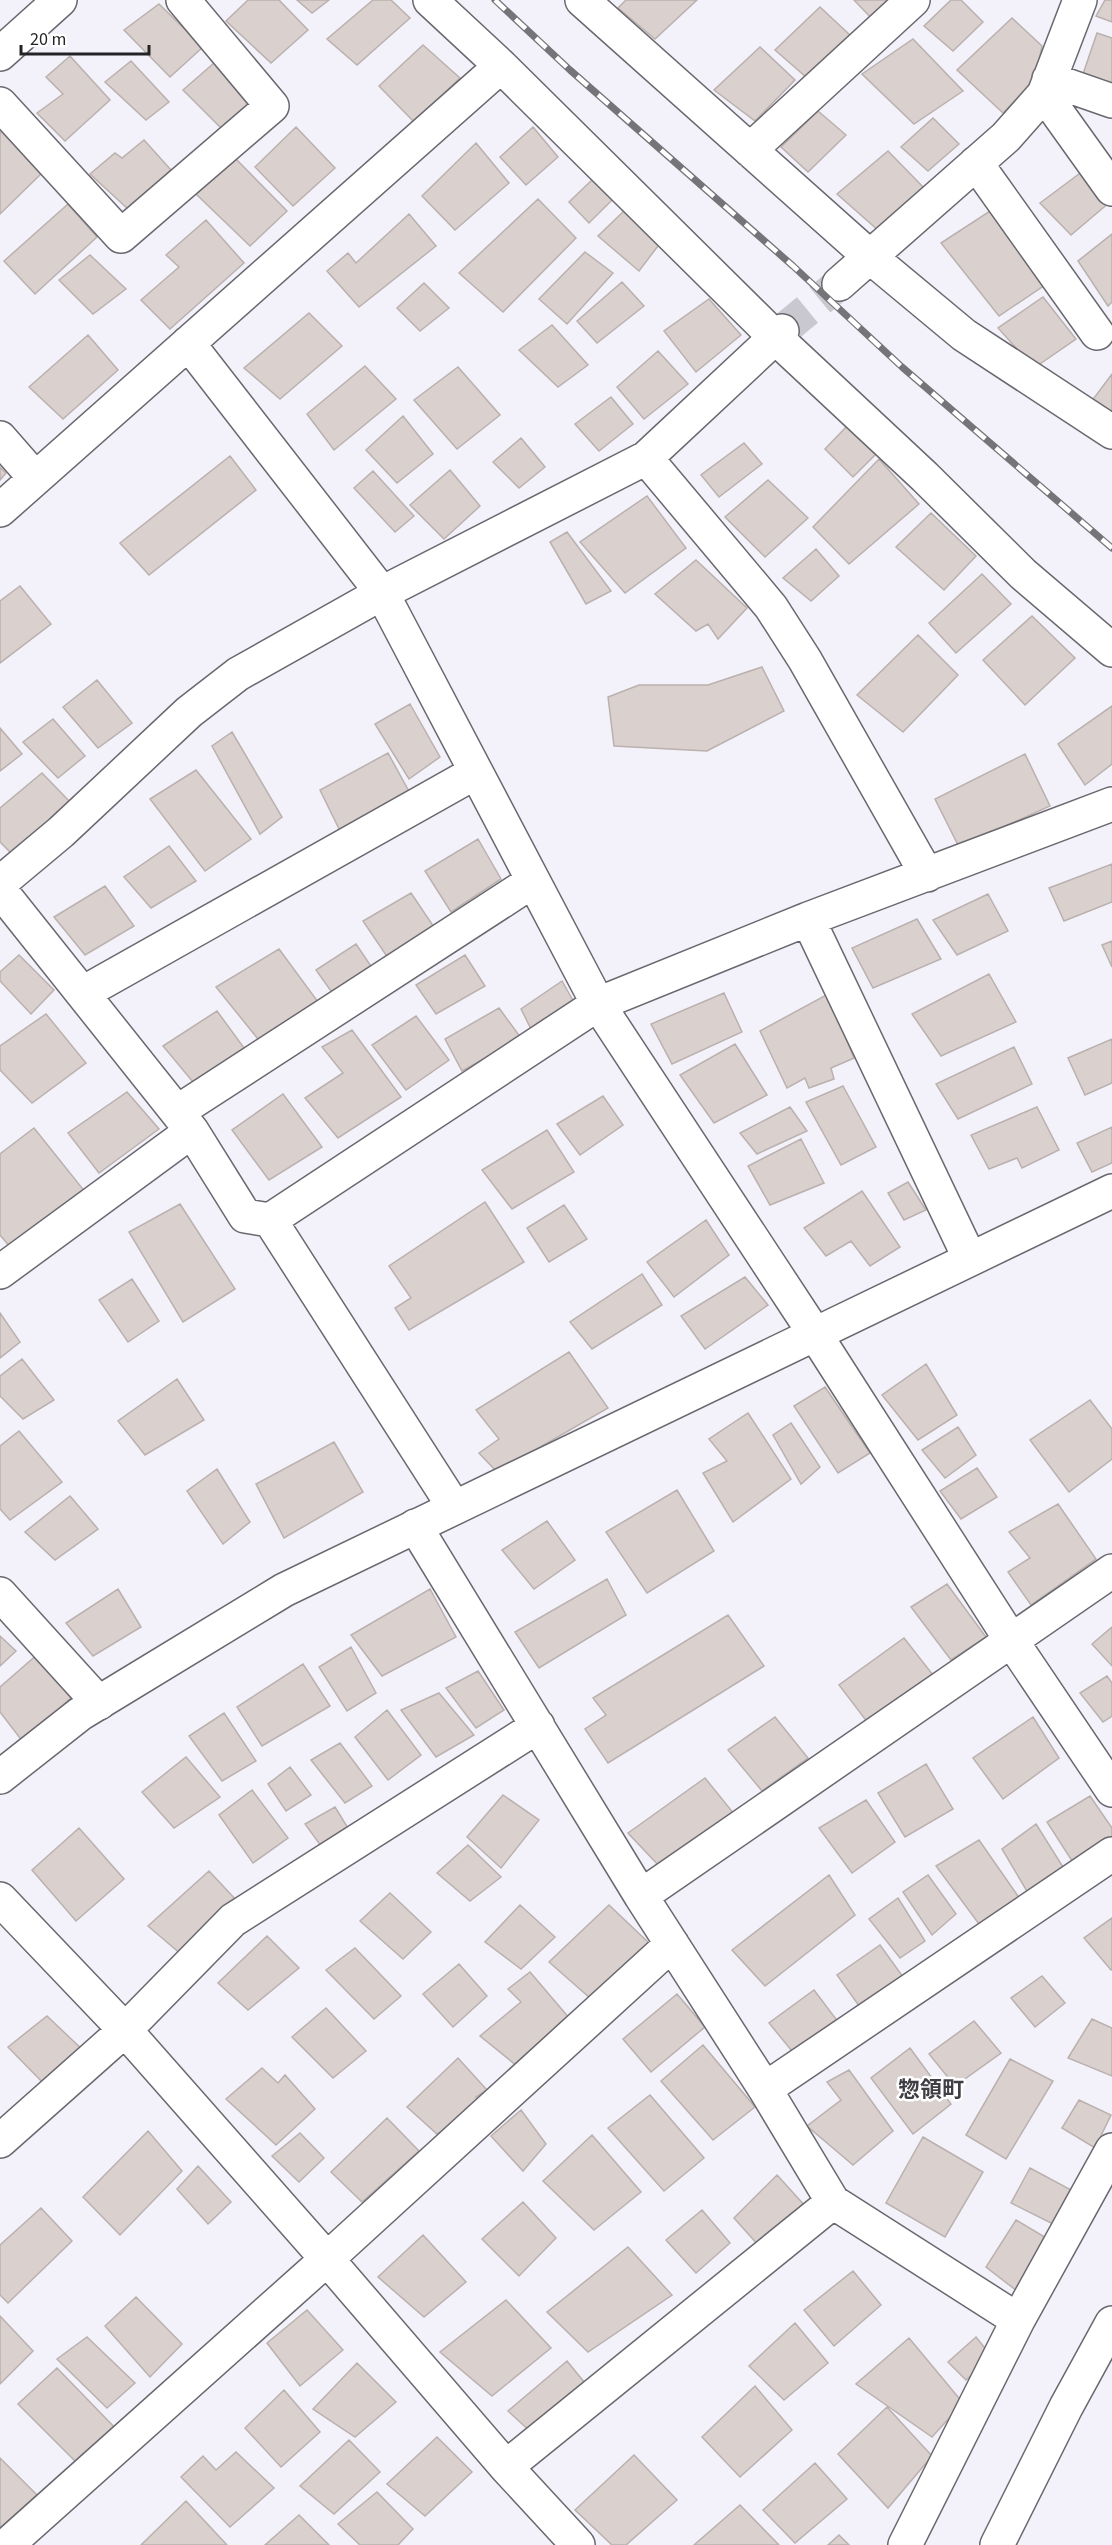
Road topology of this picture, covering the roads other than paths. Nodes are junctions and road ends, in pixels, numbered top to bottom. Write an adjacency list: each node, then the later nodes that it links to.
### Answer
1 (60, 0): 7 (street)
2 (183, 0): 11 (street)
3 (430, 0): 8 (street)
4 (582, 0): 12 (street)
5 (913, 0): 12 (street)
6 (1080, 0): 9 (street)
7 (0, 54)
8 (501, 66): 18 (street); 19 (street)
9 (1046, 86): 10 (street); 13 (street); 14 (street)
10 (1112, 101)
11 (0, 104)
12 (750, 150): 15 (street)
13 (976, 163): 15 (street); 17 (street)
14 (1112, 189)
15 (869, 256): 16 (street); 20 (street)
16 (839, 284)
17 (1097, 333)
18 (778, 334): 22 (street); 26 (street)
19 (188, 342): 23 (street); 25 (street)
20 (1112, 432)
21 (0, 438): 23 (street)
22 (646, 458): 25 (street); 29 (street)
23 (35, 478): 24 (street)
24 (0, 510)
25 (382, 593): 27 (street); 31 (street)
26 (1112, 650)
27 (476, 772): 30 (street); 34 (street)
28 (1112, 804): 29 (street)
29 (927, 875): 33 (street)
30 (533, 881): 35 (street); 36 (street)
31 (0, 883)
32 (0, 890): 34 (street)
33 (808, 919): 35 (street); 39 (street)
34 (83, 993): 36 (street)
35 (598, 1004): 38 (street); 41 (street)
36 (185, 1122): 38 (street); 40 (street)
37 (1112, 1191): 39 (street)
38 (270, 1220): 42 (street)
39 (970, 1259): 41 (street)
40 (0, 1272)
41 (815, 1334): 42 (street); 46 (street)
42 (454, 1507): 43 (street)
43 (416, 1526): 47 (street); 48 (street)
44 (1112, 1571): 46 (street)
45 (0, 1594): 47 (street)
46 (1011, 1640): 50 (street); 52 (street)
47 (99, 1703): 49 (street)
48 (538, 1726): 52 (street); 55 (street)
49 (0, 1777)
50 (1112, 1790)
51 (1112, 1854): 56 (street)
52 (641, 1896): 54 (street)
53 (0, 1899): 55 (street)
54 (672, 1944): 56 (street); 60 (street)
55 (125, 2030): 57 (street); 60 (street)
56 (765, 2089): 59 (street)
57 (0, 2141)
58 (1112, 2150): 61 (street)
59 (833, 2202): 61 (street); 63 (street)
60 (327, 2259): 63 (street); 64 (street)
61 (1018, 2319): 66 (street)
62 (1112, 2323): 67 (street)
63 (506, 2467): 65 (street)
64 (7, 2545)
65 (578, 2545)
66 (905, 2545)
67 (997, 2545)

